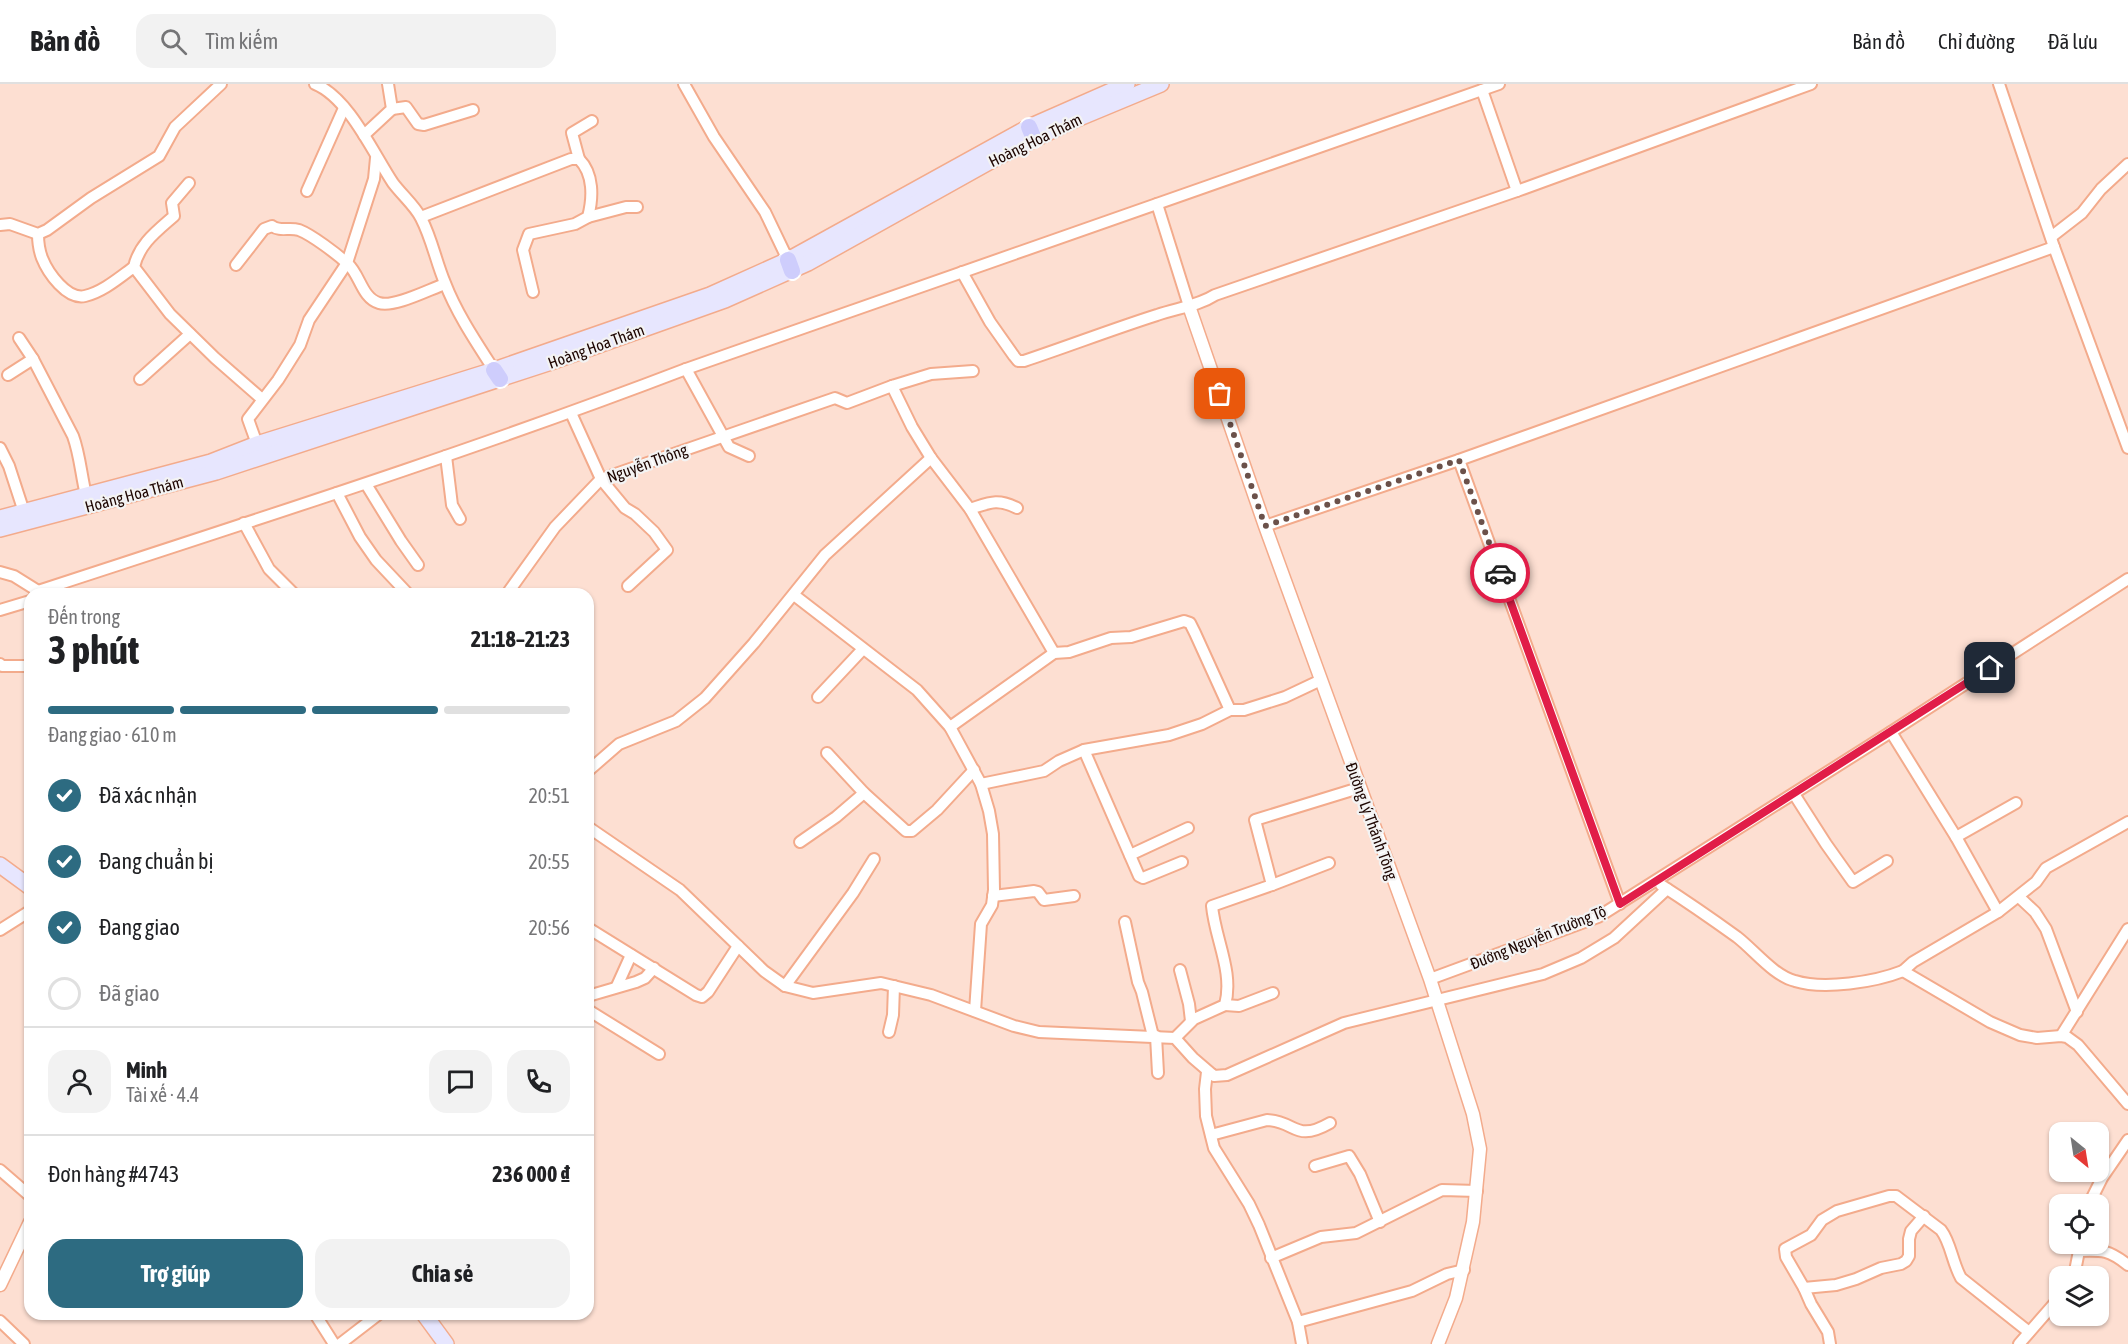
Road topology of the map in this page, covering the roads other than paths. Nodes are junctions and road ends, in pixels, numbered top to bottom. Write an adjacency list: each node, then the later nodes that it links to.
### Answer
1 (221, 84): 28 (street)
2 (315, 84): 11 (street)
3 (388, 84): 12 (street)
4 (684, 84): 32 (street)
5 (1127, 84): 15 (main road, Hoàng Hoa Thám)
6 (1161, 84): 15 (main road, Hoàng Hoa Thám)
7 (1499, 84): 10 (street)
8 (1811, 84): 22 (street)
9 (1999, 84): 29 (street)
10 (1482, 90): 22 (street); 23 (street)
11 (344, 108): 16 (street); 21 (street)
12 (392, 109): 13 (street); 16 (street)
13 (473, 110)
14 (592, 122): 18 (street)
15 (1032, 133): 32 (main road, Hoàng Hoa Thám)
16 (364, 135): 17 (street)
17 (376, 158): 25 (street); 30 (street)
18 (579, 159): 25 (street); 26 (street)
19 (2128, 164): 29 (street)
20 (189, 183): 33 (street)
21 (307, 191)
22 (1517, 191): 37 (street)
23 (1157, 204): 34 (street); 37 (street)
24 (637, 207): 26 (street)
25 (421, 217): 35 (street)
26 (588, 217): 36 (street)
27 (0, 225): 28 (street)
28 (38, 234): 33 (street)
29 (2052, 242): 52 (street); 56 (street)
30 (347, 264): 31 (street); 35 (street); 47 (street)
31 (236, 265)
32 (790, 265): 44 (main road, Hoàng Hoa Thám)
33 (135, 267): 38 (street)
34 (962, 272): 37 (street); 41 (street)
35 (445, 284): 44 (street)
36 (533, 292)
37 (1189, 306): 67 (street, Đường Lý Thánh Tông)
38 (190, 334): 45 (street); 47 (street)
39 (19, 338): 40 (street)
40 (33, 359): 43 (street); 60 (street)
41 (686, 369): 48 (street); 49 (street)
42 (972, 371): 46 (street, Nguyễn Thông)
43 (8, 375)
44 (497, 375): 50 (main road, Hoàng Hoa Thám); 68 (main road, Hoàng Hoa Thám)
45 (140, 379)
46 (892, 386): 49 (street, Nguyễn Thông); 55 (street)
47 (262, 399): 50 (street)
48 (571, 413): 53 (street); 57 (street)
49 (722, 436): 54 (street); 57 (street, Nguyễn Thông)
50 (257, 444): 60 (main road, Hoàng Hoa Thám)
51 (0, 448): 63 (street)
52 (2128, 448)
53 (447, 456): 58 (street); 65 (street)
54 (749, 456)
55 (931, 458): 62 (street); 78 (street)
56 (1459, 460): 67 (street); 117 (street)
57 (601, 479): 72 (street); 77 (street, Nguyễn Thông)
58 (366, 484): 59 (street); 69 (street)
59 (337, 493): 66 (street); 76 (street)
60 (86, 495): 63 (main road, Hoàng Hoa Thám)
61 (1017, 508): 62 (street)
62 (970, 509): 82 (street)
63 (24, 512): 64 (main road, Hoàng Hoa Thám)
64 (0, 518)
65 (460, 519)
66 (244, 523): 74 (street); 75 (street)
67 (1265, 526): 85 (street, Đường Lý Thánh Tông)
68 (0, 529)
69 (418, 565)
70 (0, 572): 73 (street)
71 (2128, 579): 89 (street, Đường Nguyễn Trường Tộ)
72 (628, 586)
73 (31, 588)
74 (49, 588)
75 (288, 588)
76 (402, 588)
77 (512, 588)
78 (794, 595): 81 (street); 92 (street)
79 (24, 603): 80 (street)
80 (0, 610)
81 (863, 649): 86 (street); 88 (street)
82 (1054, 653): 87 (street); 88 (street)
83 (0, 664): 84 (street)
84 (24, 666)
85 (1321, 680): 87 (street); 95 (street, Đường Lý Thánh Tông)
86 (818, 697)
87 (1230, 710): 90 (street)
88 (950, 727): 93 (street)
89 (1891, 732): 97 (street, Đường Nguyễn Trường Tộ); 102 (street)
90 (1084, 750): 94 (street); 104 (street)
91 (827, 753): 96 (street)
92 (594, 766)
93 (974, 770): 94 (street); 96 (street)
94 (981, 784): 114 (street)
95 (1359, 788): 112 (street); 129 (street, Đường Lý Thánh Tông)
96 (864, 793): 103 (street)
97 (1794, 794): 106 (street); 110 (street, Đường Nguyễn Trường Tộ)
98 (2016, 802): 102 (street)
99 (2128, 822): 116 (street)
100 (1188, 828): 104 (street)
101 (594, 831): 124 (street)
102 (1956, 837): 118 (street)
103 (800, 842)
104 (1130, 855): 107 (street)
105 (874, 859): 131 (street)
106 (1887, 861)
107 (1182, 862)
108 (1329, 863): 112 (street)
109 (0, 865): 111 (main road)
110 (1656, 882): 113 (street); 117 (street, Đường Nguyễn Trường Tộ)
111 (24, 883)
112 (1272, 885): 136 (street)
113 (1667, 889): 128 (street); 135 (street)
114 (993, 896): 115 (street); 137 (street)
115 (1074, 896)
116 (2019, 897): 118 (street); 138 (street)
117 (1620, 904): 129 (street, Đường Nguyễn Trường Tộ)
118 (1998, 912): 128 (street)
119 (24, 915): 122 (street)
120 (1125, 922): 142 (street)
121 (2128, 929): 138 (street)
122 (0, 930)
123 (594, 932): 125 (street)
124 (738, 946): 126 (street); 131 (street)
125 (631, 955): 126 (street); 130 (street)
126 (654, 968): 130 (street)
127 (1180, 970): 140 (street)
128 (1903, 971): 143 (street)
129 (1430, 979): 135 (street, Đường Lý Thánh Tông)
130 (617, 986): 134 (street)
131 (785, 986): 132 (street)
132 (894, 986): 137 (street); 141 (street)
133 (1273, 993): 136 (street)
134 (594, 994)
135 (1437, 1002): 146 (street); 155 (street, Đường Lý Thánh Tông)
136 (1226, 1005): 140 (street)
137 (975, 1011): 142 (street)
138 (2077, 1012): 143 (street)
139 (594, 1014): 145 (street)
140 (1191, 1021): 144 (street)
141 (889, 1032)
142 (1155, 1036): 144 (street); 147 (street)
143 (2061, 1036): 148 (street)
144 (1175, 1038): 146 (street)
145 (660, 1054)
146 (1207, 1072): 150 (street)
147 (1158, 1073)
148 (2128, 1104)
149 (1330, 1123): 150 (street)
150 (1211, 1135): 161 (street)
151 (2127, 1146): 156 (street)
152 (1315, 1166): 158 (street)
153 (0, 1170): 154 (street)
154 (24, 1191)
155 (1477, 1191): 158 (street); 163 (street, Đường Lý Thánh Tông)
156 (2094, 1194)
157 (1924, 1216): 165 (street); 165 (street); 172 (street)
158 (1380, 1222): 161 (street)
159 (24, 1235): 164 (street)
160 (2109, 1252): 162 (street)
161 (1271, 1258): 171 (street)
162 (2128, 1265)
163 (1464, 1269): 171 (street); 178 (street, Đường Lý Thánh Tông)
164 (0, 1285)
165 (1804, 1288): 179 (street)
166 (2049, 1309): 172 (street)
167 (319, 1320): 174 (street)
168 (372, 1320): 175 (street)
169 (428, 1320): 176 (main road)
170 (0, 1321): 173 (street)
171 (1298, 1322): 177 (street)
172 (2029, 1332): 180 (street)
173 (24, 1344)
174 (334, 1344)
175 (340, 1344)
176 (446, 1344)
177 (1302, 1344)
178 (1438, 1344)
179 (1830, 1344)
180 (2019, 1344)

